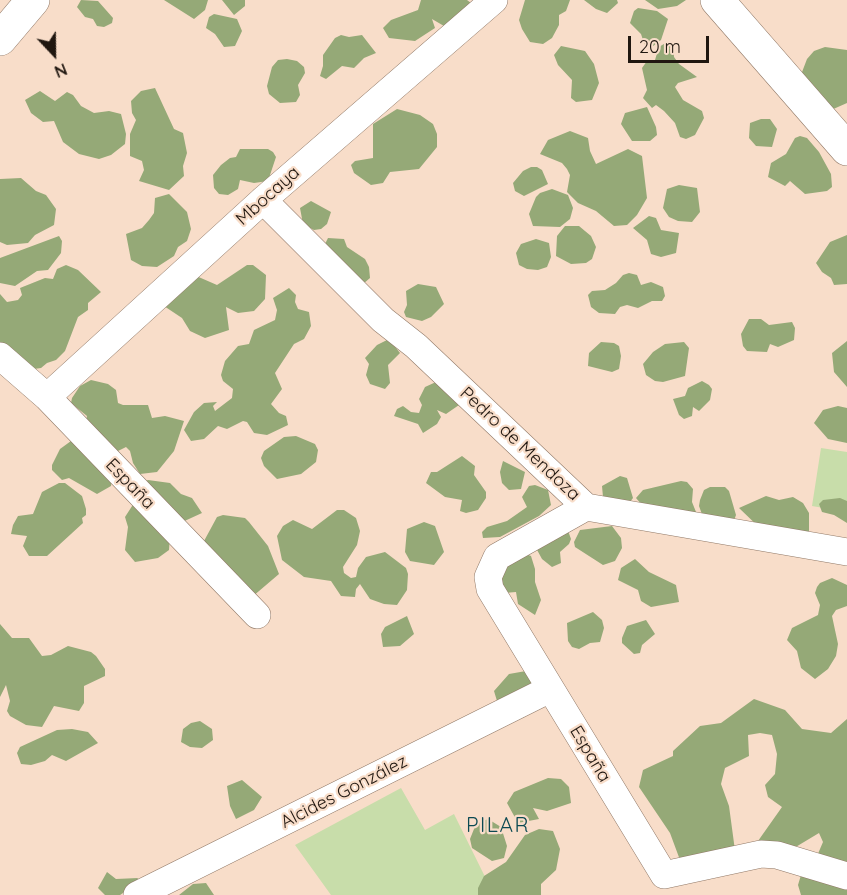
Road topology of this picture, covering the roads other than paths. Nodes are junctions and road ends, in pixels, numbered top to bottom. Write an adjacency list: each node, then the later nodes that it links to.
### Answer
1 (33, 0): 4 (street)
2 (494, 0): 6 (street, Mbocaya)
3 (717, 0): 5 (street)
4 (0, 39)
5 (847, 149)
6 (262, 200): 8 (street, Mbocaya); 9 (street, Pedro de Mendoza)
7 (0, 356): 8 (street, España)
8 (47, 397): 11 (street, España)
9 (586, 507): 10 (street, Pedro de Mendoza); 12 (street, España)
10 (847, 552)
11 (257, 615)
12 (550, 689): 14 (street, España); 15 (street, Alcides González)
13 (847, 876): 14 (street, España)
14 (661, 885)
15 (137, 895)

